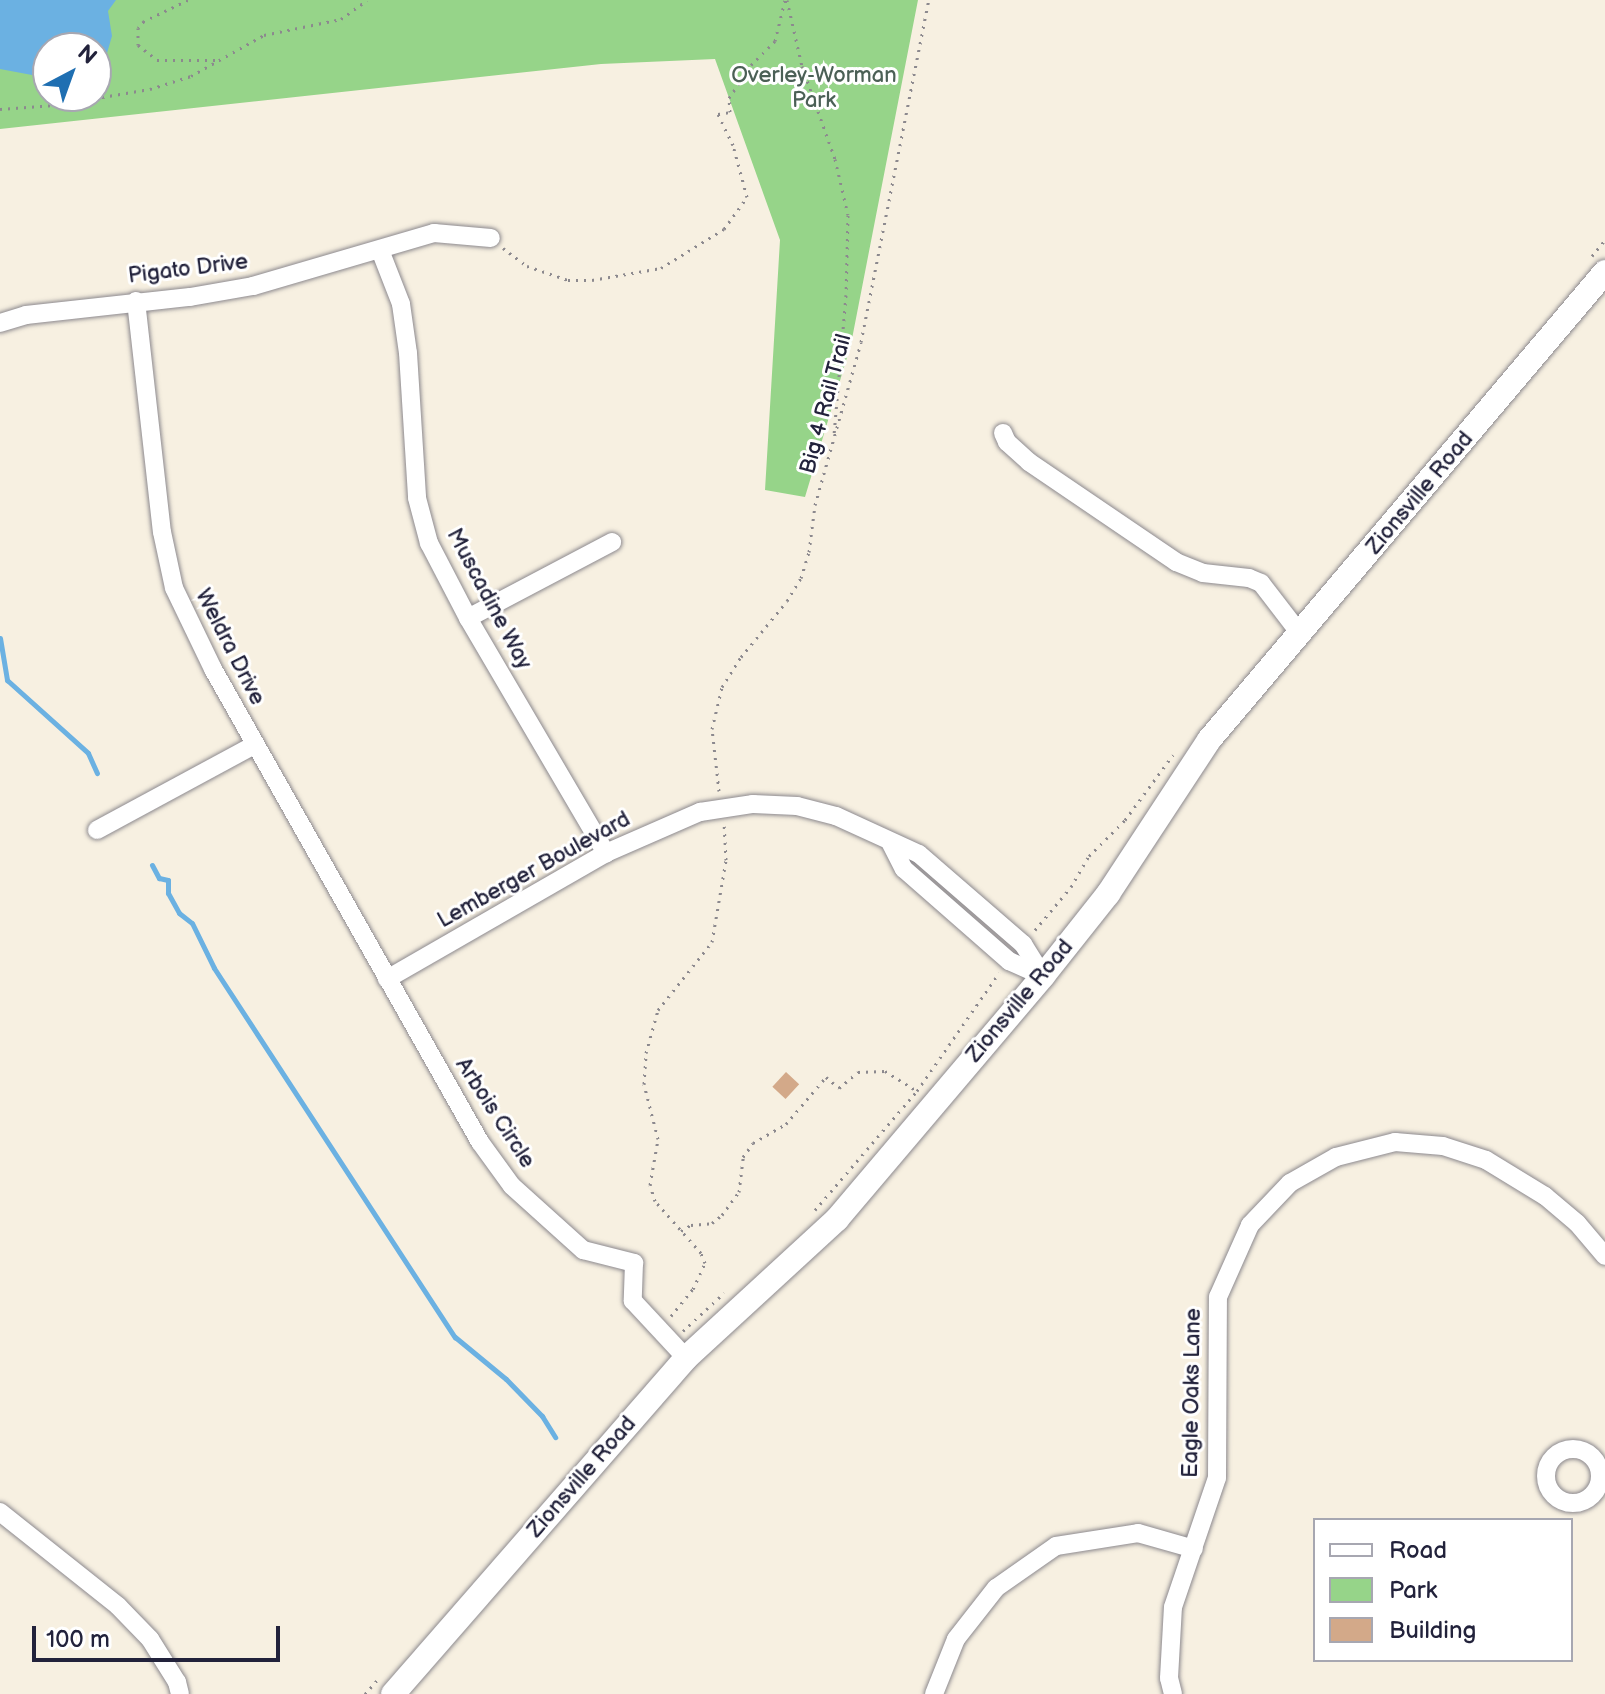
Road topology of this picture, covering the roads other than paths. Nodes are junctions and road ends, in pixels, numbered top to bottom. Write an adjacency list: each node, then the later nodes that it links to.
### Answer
1 (491, 238): 2 (street, Pigato Drive)
2 (380, 250): 4 (street, Pigato Drive); 8 (street, Muscadine Way)
3 (1605, 272): 9 (main road, Zionsville Road)
4 (136, 301): 5 (street, Pigato Drive); 10 (street, Weldra Drive)
5 (0, 323)
6 (1003, 433): 9 (street)
7 (612, 542): 8 (street)
8 (468, 618): 12 (street, Muscadine Way)
9 (1301, 635): 13 (main road, Zionsville Road)
10 (254, 745): 11 (street); 14 (street, Weldra Drive)
11 (97, 830)
12 (606, 853): 13 (street, Lemberger Boulevard); 14 (street, Lemberger Boulevard)
13 (1043, 976): 16 (main road, Zionsville Road)
14 (387, 979): 16 (street, Arbois Circle)
15 (1605, 1256): 18 (street, Eagle Oaks Lane)
16 (686, 1358): 20 (main road, Zionsville Road)
17 (0, 1512): 19 (street)
18 (1194, 1549): 21 (street); 22 (street, Eagle Oaks Lane)
19 (180, 1694)
20 (393, 1694)
21 (934, 1694)
22 (1173, 1694)

